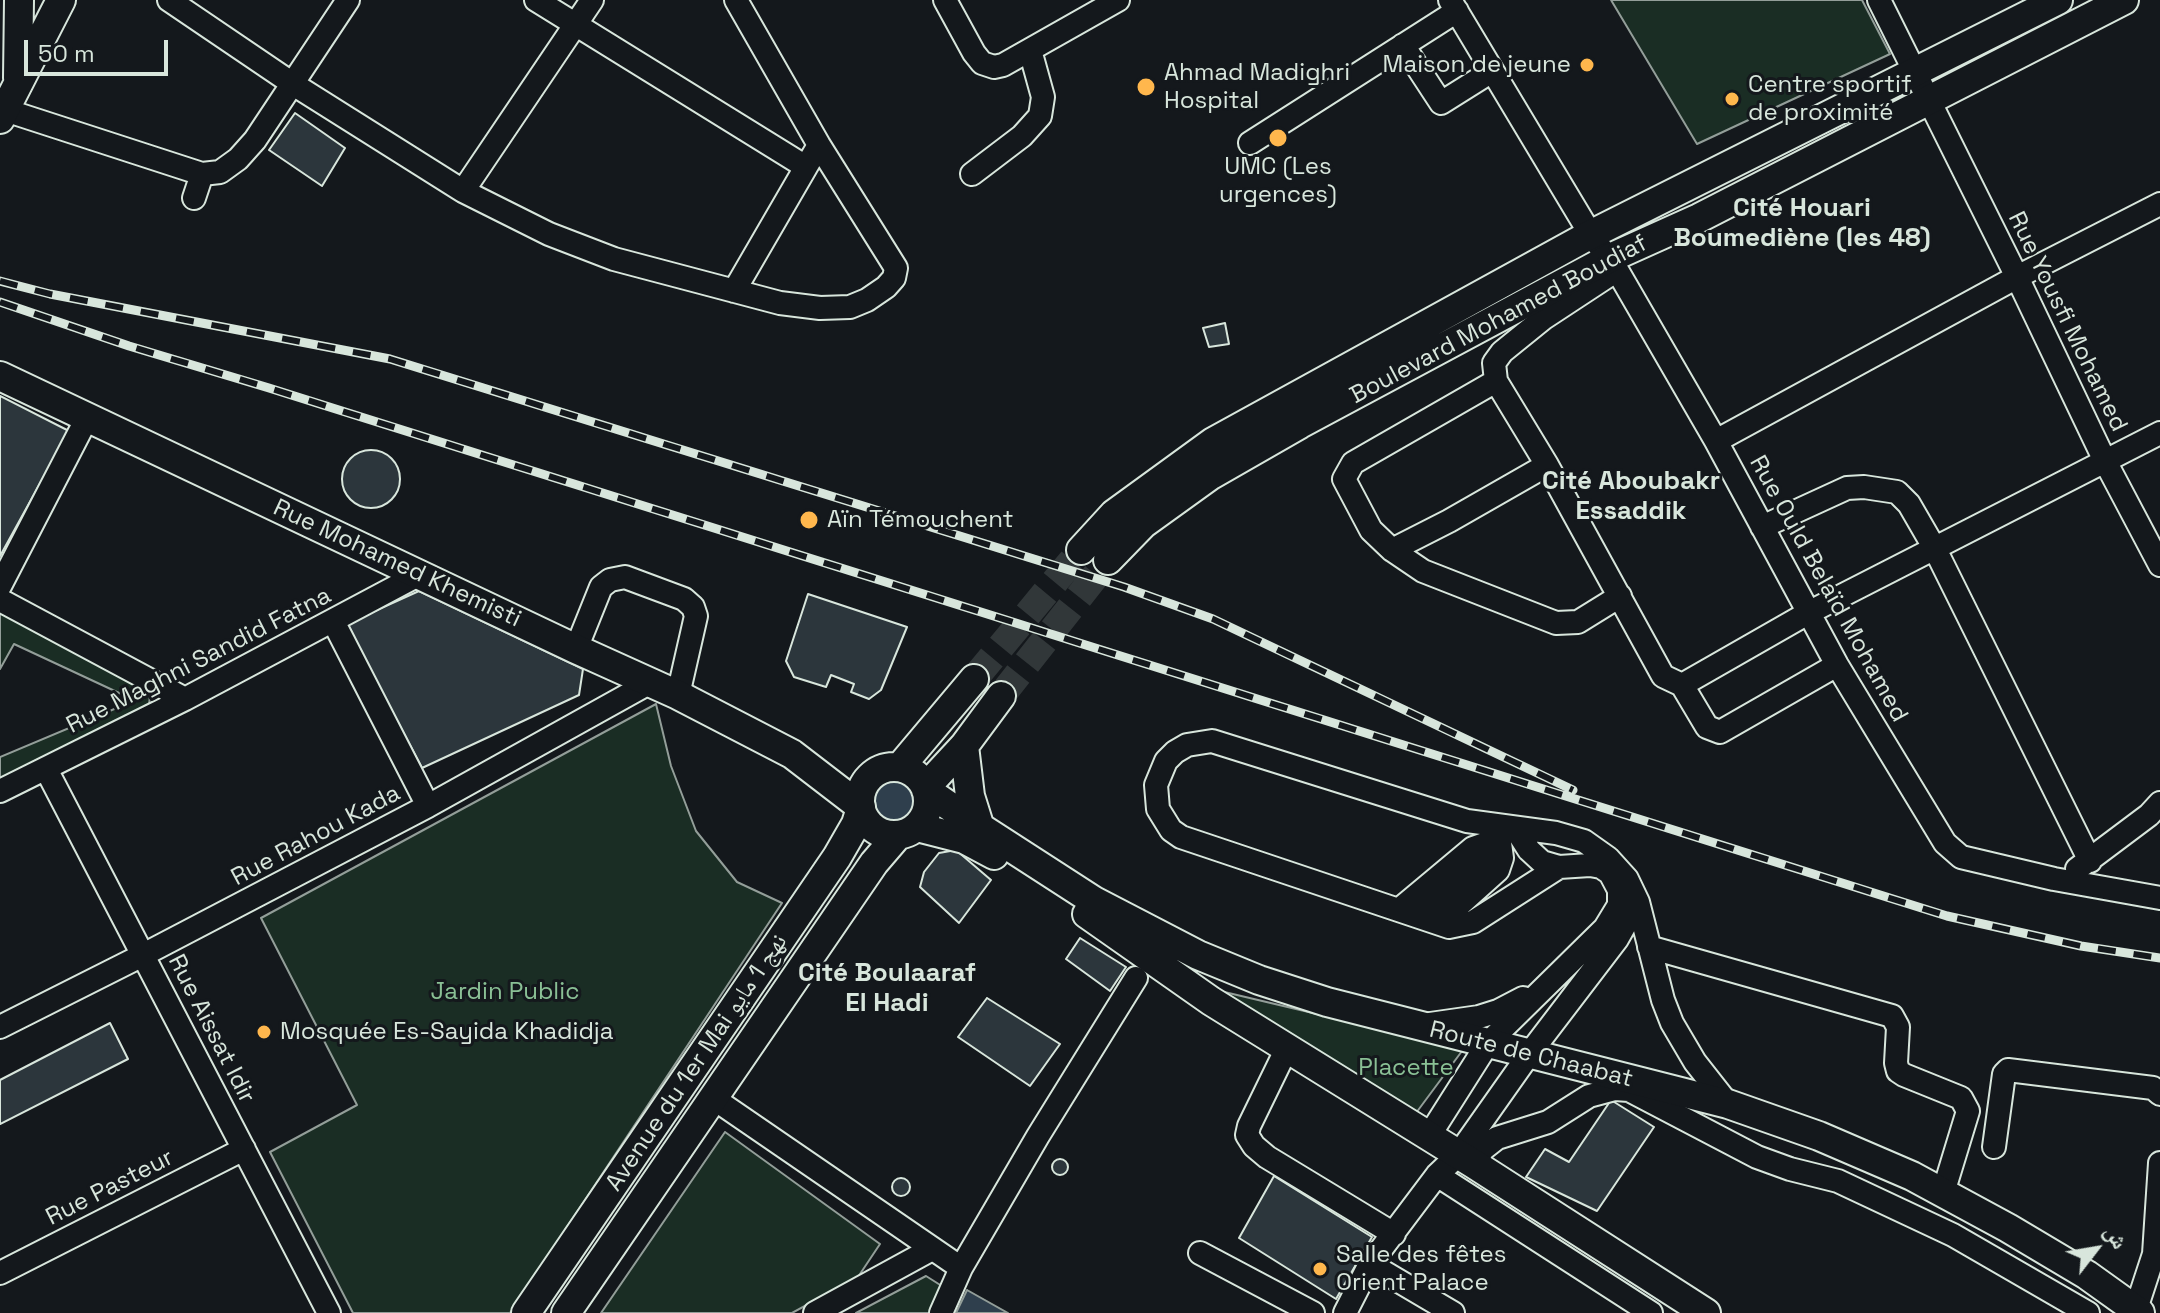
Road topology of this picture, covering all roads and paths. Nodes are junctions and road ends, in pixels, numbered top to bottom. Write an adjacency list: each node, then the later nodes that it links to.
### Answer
1 (19, 0): 18 (main road)
2 (61, 0): 18 (main road)
3 (169, 0): 19 (street)
4 (348, 0): 19 (street)
5 (536, 0): 13 (street)
6 (736, 0): 23 (street)
7 (945, 0): 15 (street)
8 (1118, 0): 15 (street)
9 (1879, 0): 16 (street)
10 (2058, 0): 16 (main road, Boulevard Mohamed Boudiaf)
11 (2124, 0): 20 (main road, Boulevard Mohamed Boudiaf)
12 (1454, 5): 14 (street); 17 (street)
13 (583, 9): 24 (street); 27 (street)
14 (1403, 45): 17 (street); 22 (street)
15 (1030, 50): 26 (street)
16 (1914, 70): 20 (street, Rue Yousfi Mohamed); 30 (main road, Boulevard Mohamed Boudiaf)
17 (1492, 71): 30 (street)
18 (18, 83): 21 (main road)
19 (293, 84): 25 (street); 27 (street)
20 (1929, 101): 31 (main road, Boulevard Mohamed Boudiaf); 32 (street, Rue Yousfi Mohamed)
21 (2, 114): 25 (street)
22 (1250, 143)
23 (819, 145): 24 (street); 33 (street)
24 (806, 167): 33 (street)
25 (202, 174): 28 (street)
26 (972, 174)
27 (463, 191): 33 (street)
28 (194, 198)
29 (2160, 204): 32 (street)
30 (1591, 235): 31 (street, Rue Ould Belaïd Mohamed); 43 (main road, Boulevard Mohamed Boudiaf)
31 (1613, 264): 35 (street); 38 (street, Rue Ould Belaïd Mohamed); 45 (main road, Boulevard Mohamed Boudiaf)
32 (2017, 277): 38 (street); 39 (street, Rue Yousfi Mohamed)
33 (734, 291)
34 (0, 376): 36 (main road, Rue Mohamed Khemisti)
35 (1496, 381): 40 (street); 44 (street)
36 (87, 418): 47 (main road, Rue Mohamed Khemisti); 48 (street)
37 (2160, 433): 39 (street)
38 (1716, 441): 41 (street, Rue Ould Belaïd Mohamed)
39 (2105, 461): 42 (street); 46 (street, Rue Yousfi Mohamed)
40 (1547, 465): 44 (street); 49 (street)
41 (1762, 527): 42 (street); 51 (street, Rue Ould Belaïd Mohamed)
42 (1935, 549): 51 (street); 73 (street)
43 (1081, 550)
44 (1392, 550): 49 (street)
45 (1108, 560)
46 (2160, 565)
47 (420, 574): 52 (street, Rue Maghni Sandid Fatna); 53 (main road, Rue Mohamed Khemisti)
48 (0, 586)
49 (1620, 596): 57 (street)
50 (0, 600): 60 (street)
51 (1808, 613): 54 (street, Rue Ould Belaïd Mohamed); 57 (street)
52 (333, 621): 60 (street, Rue Maghni Sandid Fatna); 68 (street)
53 (576, 649): 56 (main road, Rue Mohamed Khemisti); 58 (street)
54 (1837, 665): 57 (street); 75 (street, Rue Ould Belaïd Mohamed)
55 (974, 679): 64 (main road)
56 (651, 682): 58 (main road, Rue Mohamed Khemisti); 68 (street, Rue Rahou Kada)
57 (1682, 685)
58 (678, 695): 62 (main road, Rue Mohamed Khemisti)
59 (1001, 696): 61 (main road)
60 (185, 699): 63 (street, Rue Maghni Sandid Fatna)
61 (964, 746): 65 (main road); 70 (main road)
62 (792, 754): 64 (main road, Rue Mohamed Khemisti); 69 (main road, Rue Mohamed Khemisti)
63 (46, 769): 66 (street, Rue Maghni Sandid Fatna); 80 (street, Rue Aissat Idir)
64 (887, 770): 65 (main road); 69 (main road)
65 (926, 788): 70 (main road, Route de Chaabat); 71 (main road)
66 (0, 791)
67 (2160, 803): 73 (street)
68 (428, 806): 80 (street, Rue Rahou Kada)
69 (861, 808): 71 (main road); 107 (main road, Avenue du 1er Mai نهج 1 مايو)
70 (980, 828): 83 (main road, Route de Chaabat)
71 (907, 831): 86 (main road); 90 (main road, Avenue du 1er Mai نهج 1 مايو)
72 (1507, 836): 74 (street); 77 (street); 78 (street); 78 (street); 78 (street)
73 (2090, 861): 75 (street)
74 (1559, 867): 78 (street); 81 (street)
75 (2054, 879): 76 (street, Rue Ould Belaïd Mohamed)
76 (2160, 898)
77 (1638, 902): 79 (street); 87 (street)
78 (1419, 916)
79 (1649, 947): 91 (street); 98 (street)
80 (143, 955): 84 (street, Rue Rahou Kada); 94 (street, Rue Aissat Idir)
81 (1553, 977): 83 (street); 85 (street)
82 (1136, 978): 103 (street)
83 (1416, 1025): 85 (main road, Route de Chaabat)
84 (0, 1027)
85 (1488, 1043): 87 (main road, Route de Chaabat); 92 (street)
86 (1287, 1048): 92 (main road); 99 (street)
87 (1530, 1053): 88 (main road, Route de Chaabat); 95 (street)
88 (1594, 1084): 91 (main road, Route de Chaabat); 95 (street); 116 (street)
89 (2160, 1094): 93 (street)
90 (713, 1098): 100 (street); 108 (main road, Avenue du 1er Mai نهج 1 مايو)
91 (1728, 1104): 98 (main road, Route de Chaabat)
92 (1429, 1136): 95 (main road)
93 (1994, 1147)
94 (244, 1149): 104 (street, Rue Pasteur); 106 (street, Rue Aissat Idir)
95 (1466, 1160): 97 (street); 115 (main road)
96 (2160, 1163): 105 (street)
97 (1437, 1175): 99 (street); 114 (street)
98 (1943, 1193): 105 (main road, Route de Chaabat)
99 (1394, 1234): 102 (street)
100 (932, 1249): 103 (street); 109 (street)
101 (1200, 1253): 111 (street)
102 (1370, 1264): 112 (street); 113 (street)
103 (961, 1268): 110 (street)
104 (0, 1273)
105 (2138, 1311)
106 (329, 1313)
107 (526, 1313)
108 (566, 1313)
109 (815, 1313)
110 (941, 1313)
111 (1313, 1313)
112 (1345, 1313)
113 (1453, 1313)
114 (1651, 1313)
115 (1706, 1313)
116 (2088, 1313)

